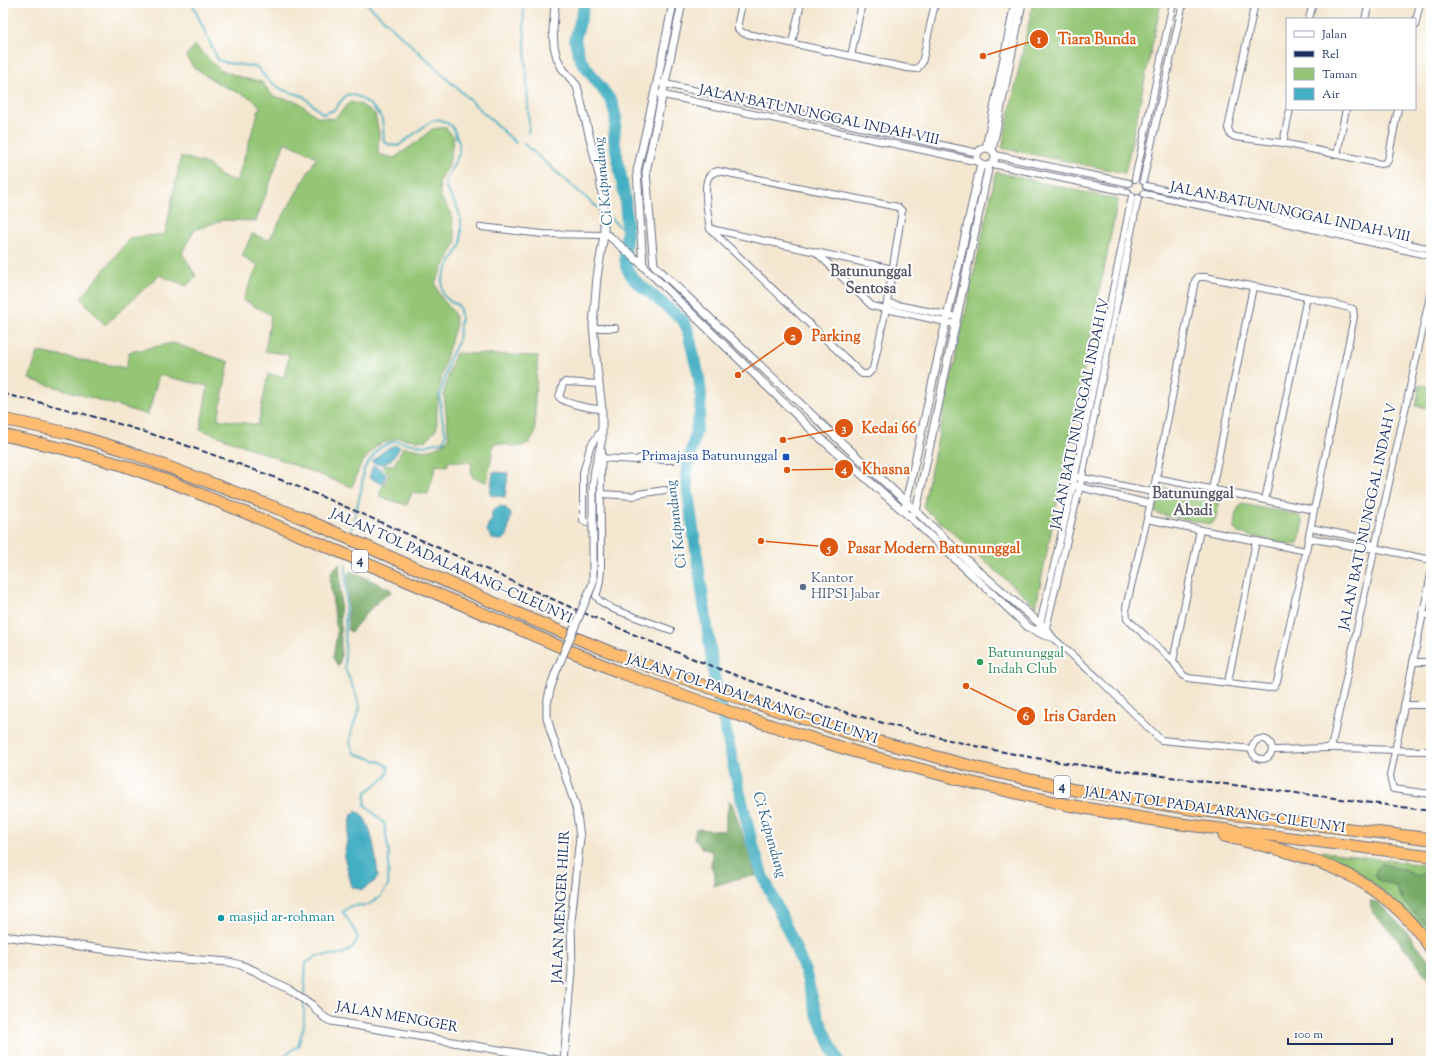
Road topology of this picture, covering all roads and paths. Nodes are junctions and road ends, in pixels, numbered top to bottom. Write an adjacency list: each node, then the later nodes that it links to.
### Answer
1 (555, 3): 45 (street, JALAN MENGER HILIR)
2 (673, 3): 23 (street)
3 (682, 3): 24 (street)
4 (742, 3): 21 (street)
5 (801, 3): 21 (street)
6 (862, 3): 22 (street)
7 (935, 3): 22 (street)
8 (1015, 3): 31 (street)
9 (1022, 3): 31 (street)
10 (1173, 3): 19 (street)
11 (1183, 3): 20 (street)
12 (1255, 3): 30 (street)
13 (1313, 3): 16 (street)
14 (1369, 3): 17 (street)
15 (1420, 3): 18 (street)
16 (1309, 18)
17 (1365, 18)
18 (1416, 21)
19 (1167, 30): 20 (street); 36 (street)
20 (1177, 32): 38 (street)
21 (792, 43): 22 (street)
22 (850, 56)
23 (657, 82): 24 (street, JALAN BATUNUNGGAL INDAH VIII); 25 (street)
24 (666, 84): 26 (street); 32 (street, JALAN BATUNUNGGAL INDAH VIII)
25 (655, 93): 26 (street, JALAN BATUNUNGGAL INDAH VIII); 50 (street)
26 (663, 95): 34 (street, JALAN BATUNUNGGAL INDAH VIII); 49 (street)
27 (1290, 110): 30 (street)
28 (1346, 110): 33 (street)
29 (1398, 110): 33 (street)
30 (1283, 143): 33 (street)
31 (991, 151): 32 (street); 35 (street); 37 (street)
32 (978, 153): 34 (street)
33 (1337, 154)
34 (980, 163): 35 (street); 56 (street)
35 (990, 164): 40 (street); 57 (street)
36 (1135, 179): 37 (street); 38 (street)
37 (1129, 183): 40 (street)
38 (1145, 183): 39 (street); 41 (street, JALAN BATUNUNGGAL INDAH VIII)
39 (1144, 194): 40 (street); 42 (street, JALAN BATUNUNGGAL INDAH VIII)
40 (1132, 195): 68 (street, JALAN BATUNUNGGAL INDAH IV); 69 (street, JALAN BATUNUNGGAL INDAH IV)
41 (1296, 218): 42 (street); 46 (street, JALAN BATUNUNGGAL INDAH VIII)
42 (1295, 225): 48 (street, JALAN BATUNUNGGAL INDAH VIII)
43 (481, 227): 45 (street)
44 (710, 229): 47 (street); 51 (street); 55 (street)
45 (607, 235): 50 (street); 58 (street, JALAN MENGER HILIR)
46 (1431, 248)
47 (817, 253): 51 (street); 55 (street)
48 (1431, 256)
49 (654, 265): 50 (street); 78 (street)
50 (643, 266): 82 (street)
51 (893, 269): 55 (street)
52 (1253, 286): 54 (street); 70 (street); 73 (street)
53 (1431, 291): 89 (street, JALAN BATUNUNGGAL INDAH V)
54 (1307, 297): 77 (street); 80 (street)
55 (886, 306): 56 (street)
56 (946, 318): 57 (street); 78 (street)
57 (956, 321): 81 (street)
58 (594, 328): 59 (street); 60 (street, JALAN MENGER HILIR)
59 (615, 328)
60 (599, 384): 61 (street, JALAN MENGER HILIR); 61 (street)
61 (602, 409): 63 (street, JALAN MENGER HILIR)
62 (3, 419): 112 (highway, JALAN TOL PADALARANG–CILEUNYI / 4)
63 (602, 429): 65 (street, JALAN MENGER HILIR); 84 (street)
64 (3, 435): 110 (highway, JALAN TOL PADALARANG–CILEUNYI / 4)
65 (602, 439): 66 (street); 117 (street, JALAN MENGER HILIR, bridge)
66 (601, 458): 67 (street); 76 (street)
67 (672, 460)
68 (1075, 476): 69 (street); 71 (street, JALAN BATUNUNGGAL INDAH IV)
69 (1082, 478): 72 (street, JALAN BATUNUNGGAL INDAH IV); 75 (street)
70 (1156, 478): 73 (street); 75 (street)
71 (1073, 486): 72 (street); 96 (street, JALAN BATUNUNGGAL INDAH IV)
72 (1080, 487): 79 (street); 96 (street, JALAN BATUNUNGGAL INDAH IV)
73 (1212, 489): 77 (street)
74 (665, 490): 76 (street)
75 (1153, 492): 79 (street)
76 (602, 494): 84 (street)
77 (1265, 500): 80 (street)
78 (906, 502): 81 (street); 82 (street)
79 (1150, 504): 83 (street)
80 (1314, 510): 85 (street)
81 (916, 511): 82 (street); 96 (street)
82 (907, 515): 96 (street)
83 (1147, 519): 86 (street); 98 (street)
84 (601, 525): 95 (street)
85 (1311, 528): 87 (street); 89 (street)
86 (1200, 530): 88 (street); 98 (street)
87 (1309, 538): 89 (street); 90 (street)
88 (1256, 541): 90 (street); 101 (street)
89 (1374, 548): 91 (street); 104 (street, JALAN BATUNUNGGAL INDAH V)
90 (1306, 551): 101 (street)
91 (1431, 560)
92 (1431, 574): 93 (street)
93 (1422, 615): 94 (street); 99 (street)
94 (1431, 615)
95 (671, 630)
96 (1042, 630): 97 (street)
97 (1052, 637): 105 (street)
98 (1173, 661): 101 (street)
99 (1413, 662): 100 (street); 102 (street)
100 (1431, 662)
101 (1228, 682)
102 (1404, 705): 103 (street); 108 (street)
103 (1431, 705)
104 (1331, 748): 106 (street); 108 (street)
105 (1252, 749): 106 (street); 106 (street)
106 (1273, 750)
107 (1431, 750): 108 (street)
108 (1395, 751): 109 (street)
109 (1431, 794)
110 (1173, 823): 114 (highway, JALAN TOL PADALARANG–CILEUNYI / 4); 116 (highway)
111 (1431, 832): 112 (highway)
112 (1391, 834): 113 (highway, JALAN TOL PADALARANG–CILEUNYI / 4)
113 (1431, 839)
114 (1431, 856)
115 (3, 936): 117 (street, JALAN MENGGER)
116 (1431, 949)
117 (564, 1061)

